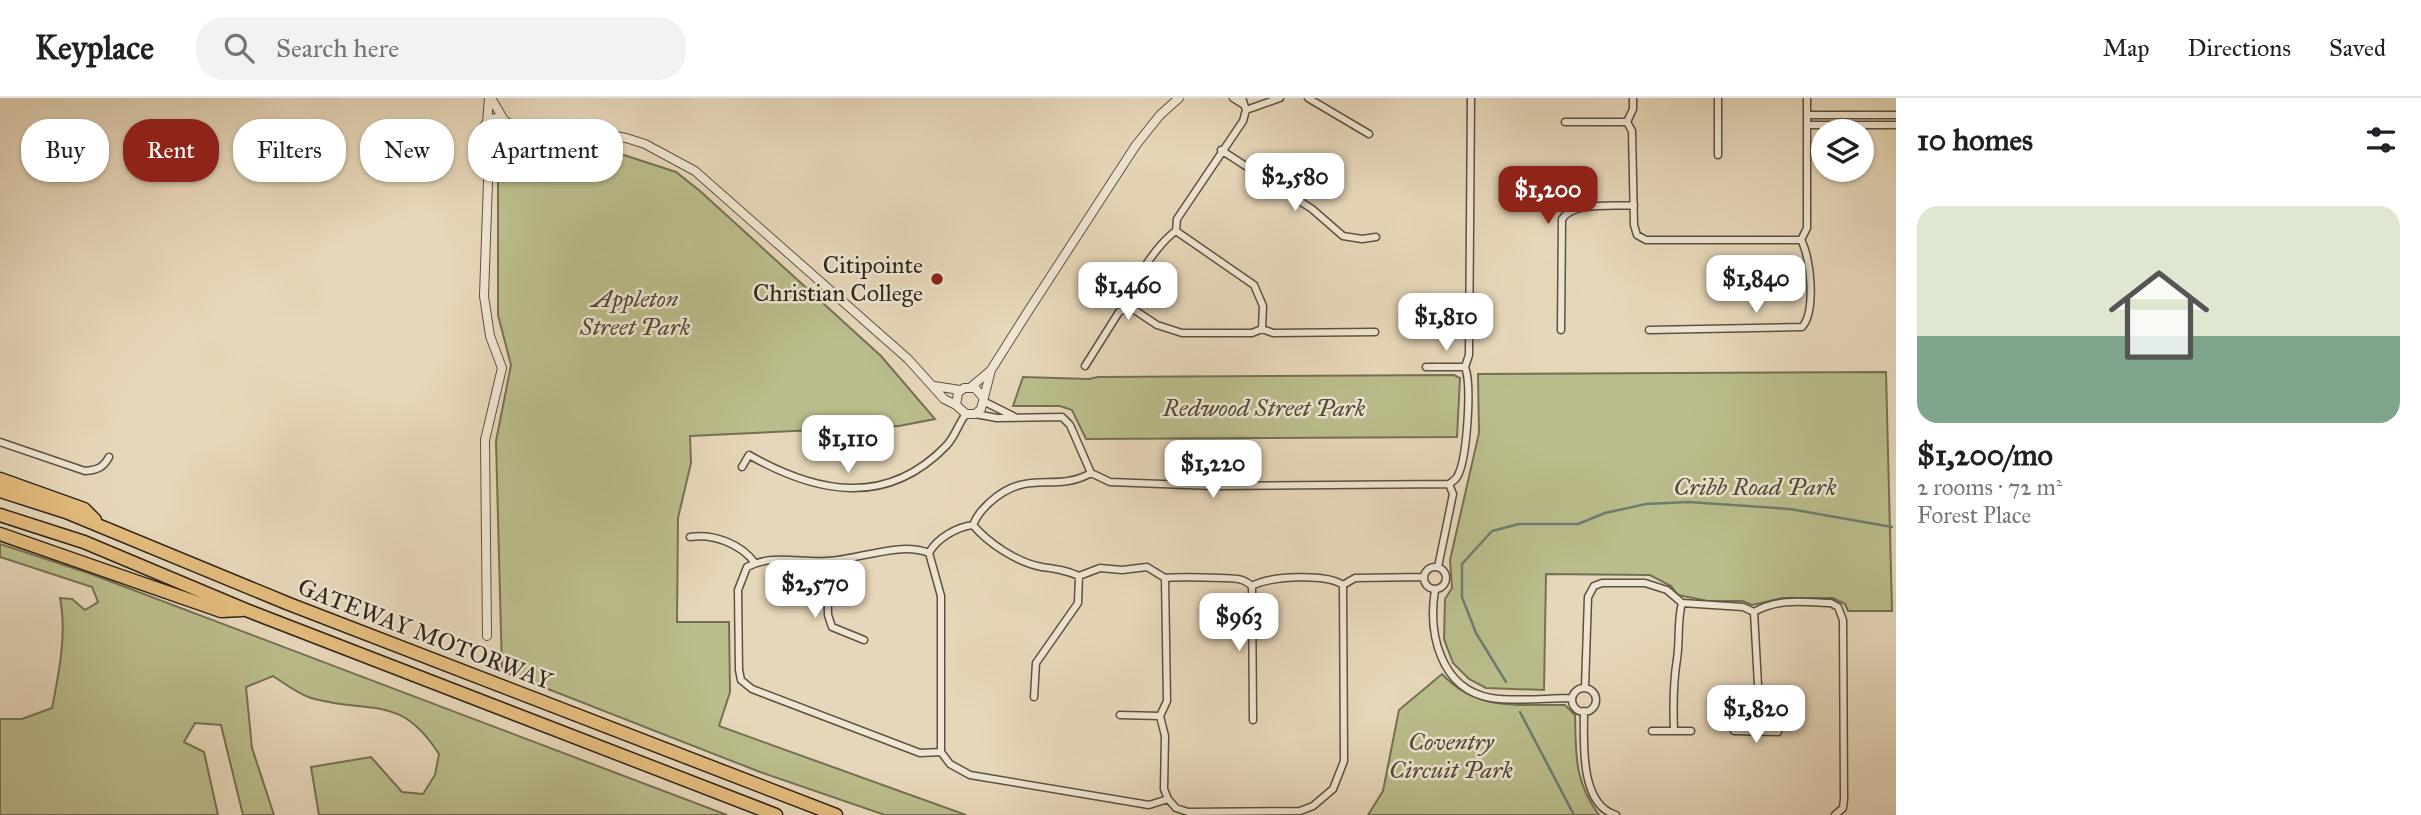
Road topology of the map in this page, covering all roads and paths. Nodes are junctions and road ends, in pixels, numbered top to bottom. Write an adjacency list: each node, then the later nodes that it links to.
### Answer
1 (490, 98): 13 (street); 14 (street)
2 (1179, 98): 36 (street)
3 (1233, 98): 10 (street)
4 (1280, 98): 10 (street)
5 (1308, 98): 19 (street)
6 (1471, 98): 35 (street)
7 (1633, 98): 16 (street)
8 (1718, 98): 22 (street)
9 (1807, 98): 12 (street)
10 (1244, 104): 21 (street)
11 (1896, 114): 12 (street)
12 (1807, 115): 17 (street)
13 (487, 119)
14 (504, 119)
15 (1565, 122): 16 (street)
16 (1627, 122): 24 (street)
17 (1807, 125): 18 (street); 27 (street)
18 (1896, 125)
19 (1369, 134)
20 (623, 138): 37 (street)
21 (1221, 150): 25 (street); 26 (street)
22 (1718, 155)
23 (489, 182): 69 (street)
24 (1634, 205): 27 (street); 30 (street)
25 (1175, 231): 28 (street); 29 (street)
26 (1376, 237)
27 (1801, 240): 31 (street)
28 (1130, 307): 29 (street); 33 (street)
29 (1262, 329): 32 (street)
30 (1561, 330)
31 (1649, 330)
32 (1375, 332)
33 (1085, 366)
34 (1426, 367): 35 (street)
35 (1465, 367): 49 (street)
36 (991, 370): 38 (street); 40 (street)
37 (934, 386): 39 (street); 41 (street)
38 (971, 387): 39 (street); 40 (street)
39 (960, 390): 41 (street)
40 (983, 399): 42 (street); 43 (street)
41 (956, 405): 42 (street)
42 (970, 414): 43 (street); 46 (street)
43 (1014, 416): 47 (street)
44 (0, 442): 45 (street)
45 (108, 457)
46 (742, 467)
47 (1091, 473): 49 (street); 52 (street)
48 (0, 480): 53 (highway)
49 (1449, 484): 59 (street)
50 (0, 491): 53 (highway, GATEWAY MOTORWAY)
51 (0, 515): 67 (highway, GATEWAY MOTORWAY)
52 (973, 524): 56 (street); 60 (street)
53 (101, 525): 87 (highway, GATEWAY MOTORWAY)
54 (0, 534): 67 (highway)
55 (690, 537): 58 (street)
56 (929, 553): 57 (street); 84 (street)
57 (827, 561): 58 (street); 70 (street)
58 (755, 563): 84 (street)
59 (1437, 567): 61 (street); 65 (street)
60 (1079, 576): 62 (street); 72 (street)
61 (1424, 577): 63 (street); 65 (street)
62 (1165, 578): 64 (street); 76 (street)
63 (1343, 585): 64 (street); 85 (street)
64 (1252, 586): 77 (street)
65 (1435, 590): 73 (street)
66 (1682, 603): 68 (street); 71 (street); 79 (street)
67 (246, 610): 86 (highway, GATEWAY MOTORWAY)
68 (1754, 612): 82 (street); 89 (street)
69 (487, 636)
70 (864, 640)
71 (1585, 688): 73 (street); 74 (street)
72 (1034, 697)
73 (1572, 698): 74 (street)
74 (1584, 711): 88 (street)
75 (1120, 715): 76 (street)
76 (1160, 716): 85 (street)
77 (1253, 720)
78 (1652, 731): 79 (street)
79 (1674, 731): 80 (street)
80 (1690, 731)
81 (1734, 732): 82 (street)
82 (1757, 732): 83 (street)
83 (1778, 732)
84 (941, 752): 85 (street)
85 (1168, 799)
86 (776, 815)
87 (836, 815)
88 (1616, 815)
89 (1835, 815)

